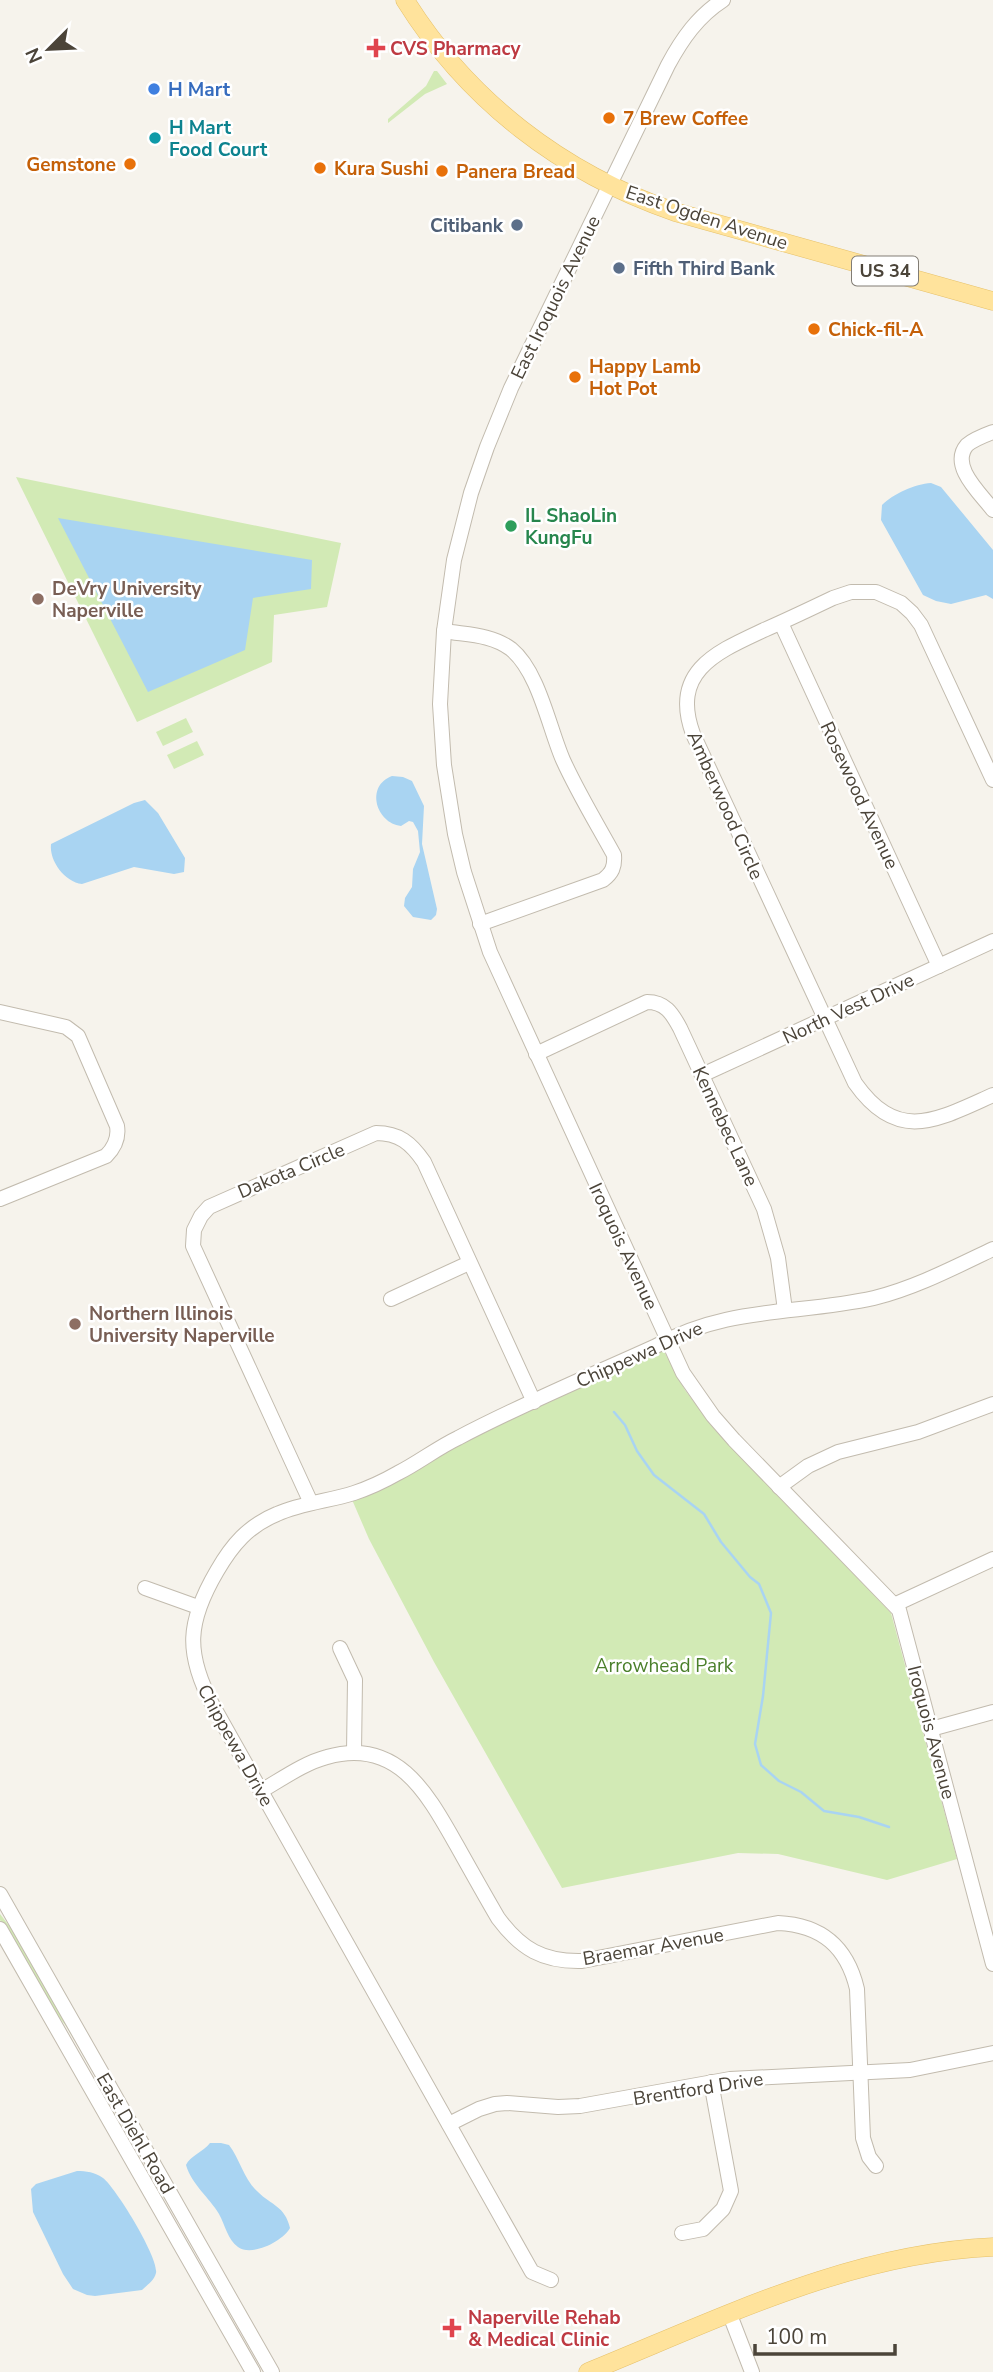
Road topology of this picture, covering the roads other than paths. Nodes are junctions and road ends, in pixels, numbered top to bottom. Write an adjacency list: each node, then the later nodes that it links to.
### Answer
1 (405, 0): 3 (main road, East Ogden Avenue / US 34)
2 (723, 0): 3 (street, East Iroquois Avenue)
3 (610, 185): 4 (main road, East Ogden Avenue / US 34); 7 (street, East Iroquois Avenue)
4 (993, 301)
5 (993, 432): 6 (street)
6 (993, 510)
7 (450, 580): 9 (street, Iroquois Avenue)
8 (781, 623): 10 (street, Amberwood Circle); 13 (street, Rosewood Avenue); 15 (street, Amberwood Circle)
9 (444, 631): 11 (street, Iroquois Avenue); 11 (street)
10 (993, 780)
11 (480, 924): 16 (street, Iroquois Avenue)
12 (993, 941): 13 (street, North Vest Drive)
13 (939, 966): 15 (street, North Vest Drive)
14 (0, 1012): 19 (street)
15 (825, 1019): 17 (street, North Vest Drive); 18 (street, Amberwood Circle)
16 (536, 1054): 17 (street, Kennebec Lane); 24 (street, Iroquois Avenue)
17 (702, 1075): 23 (street, Kennebec Lane)
18 (993, 1095)
19 (0, 1199)
20 (993, 1249): 23 (street, Chippewa Drive)
21 (469, 1263): 22 (street); 25 (street, Dakota Circle); 28 (street, Dakota Circle)
22 (391, 1299)
23 (785, 1310): 24 (street, Chippewa Drive)
24 (667, 1339): 25 (street, Chippewa Drive); 27 (street, Iroquois Avenue)
25 (534, 1402): 28 (street, Chippewa Drive)
26 (993, 1404): 27 (street)
27 (779, 1487): 31 (street, Iroquois Avenue)
28 (311, 1503): 32 (street, Chippewa Drive)
29 (993, 1559): 31 (street)
30 (145, 1588): 32 (street)
31 (896, 1604): 35 (street, Iroquois Avenue)
32 (198, 1607): 37 (street, Chippewa Drive)
33 (340, 1648): 36 (street)
34 (993, 1712): 35 (street)
35 (931, 1729): 40 (street, Iroquois Avenue)
36 (354, 1752): 37 (street, Braemar Avenue); 42 (street, Braemar Avenue)
37 (261, 1791): 44 (street, Chippewa Drive)
38 (0, 1894): 51 (street, East Diehl Road)
39 (0, 1929): 50 (street, East Diehl Road)
40 (993, 1964)
41 (993, 2053): 42 (street, Brentford Drive)
42 (861, 2073): 43 (street, Brentford Drive); 45 (street, Braemar Avenue)
43 (711, 2082): 44 (street, Brentford Drive); 46 (street)
44 (449, 2124): 48 (street, Chippewa Drive)
45 (876, 2166)
46 (682, 2233)
47 (993, 2247): 49 (main road)
48 (551, 2280)
49 (730, 2315): 52 (main road); 53 (street)
50 (253, 2372)
51 (272, 2372)
52 (589, 2372)
53 (752, 2372)

